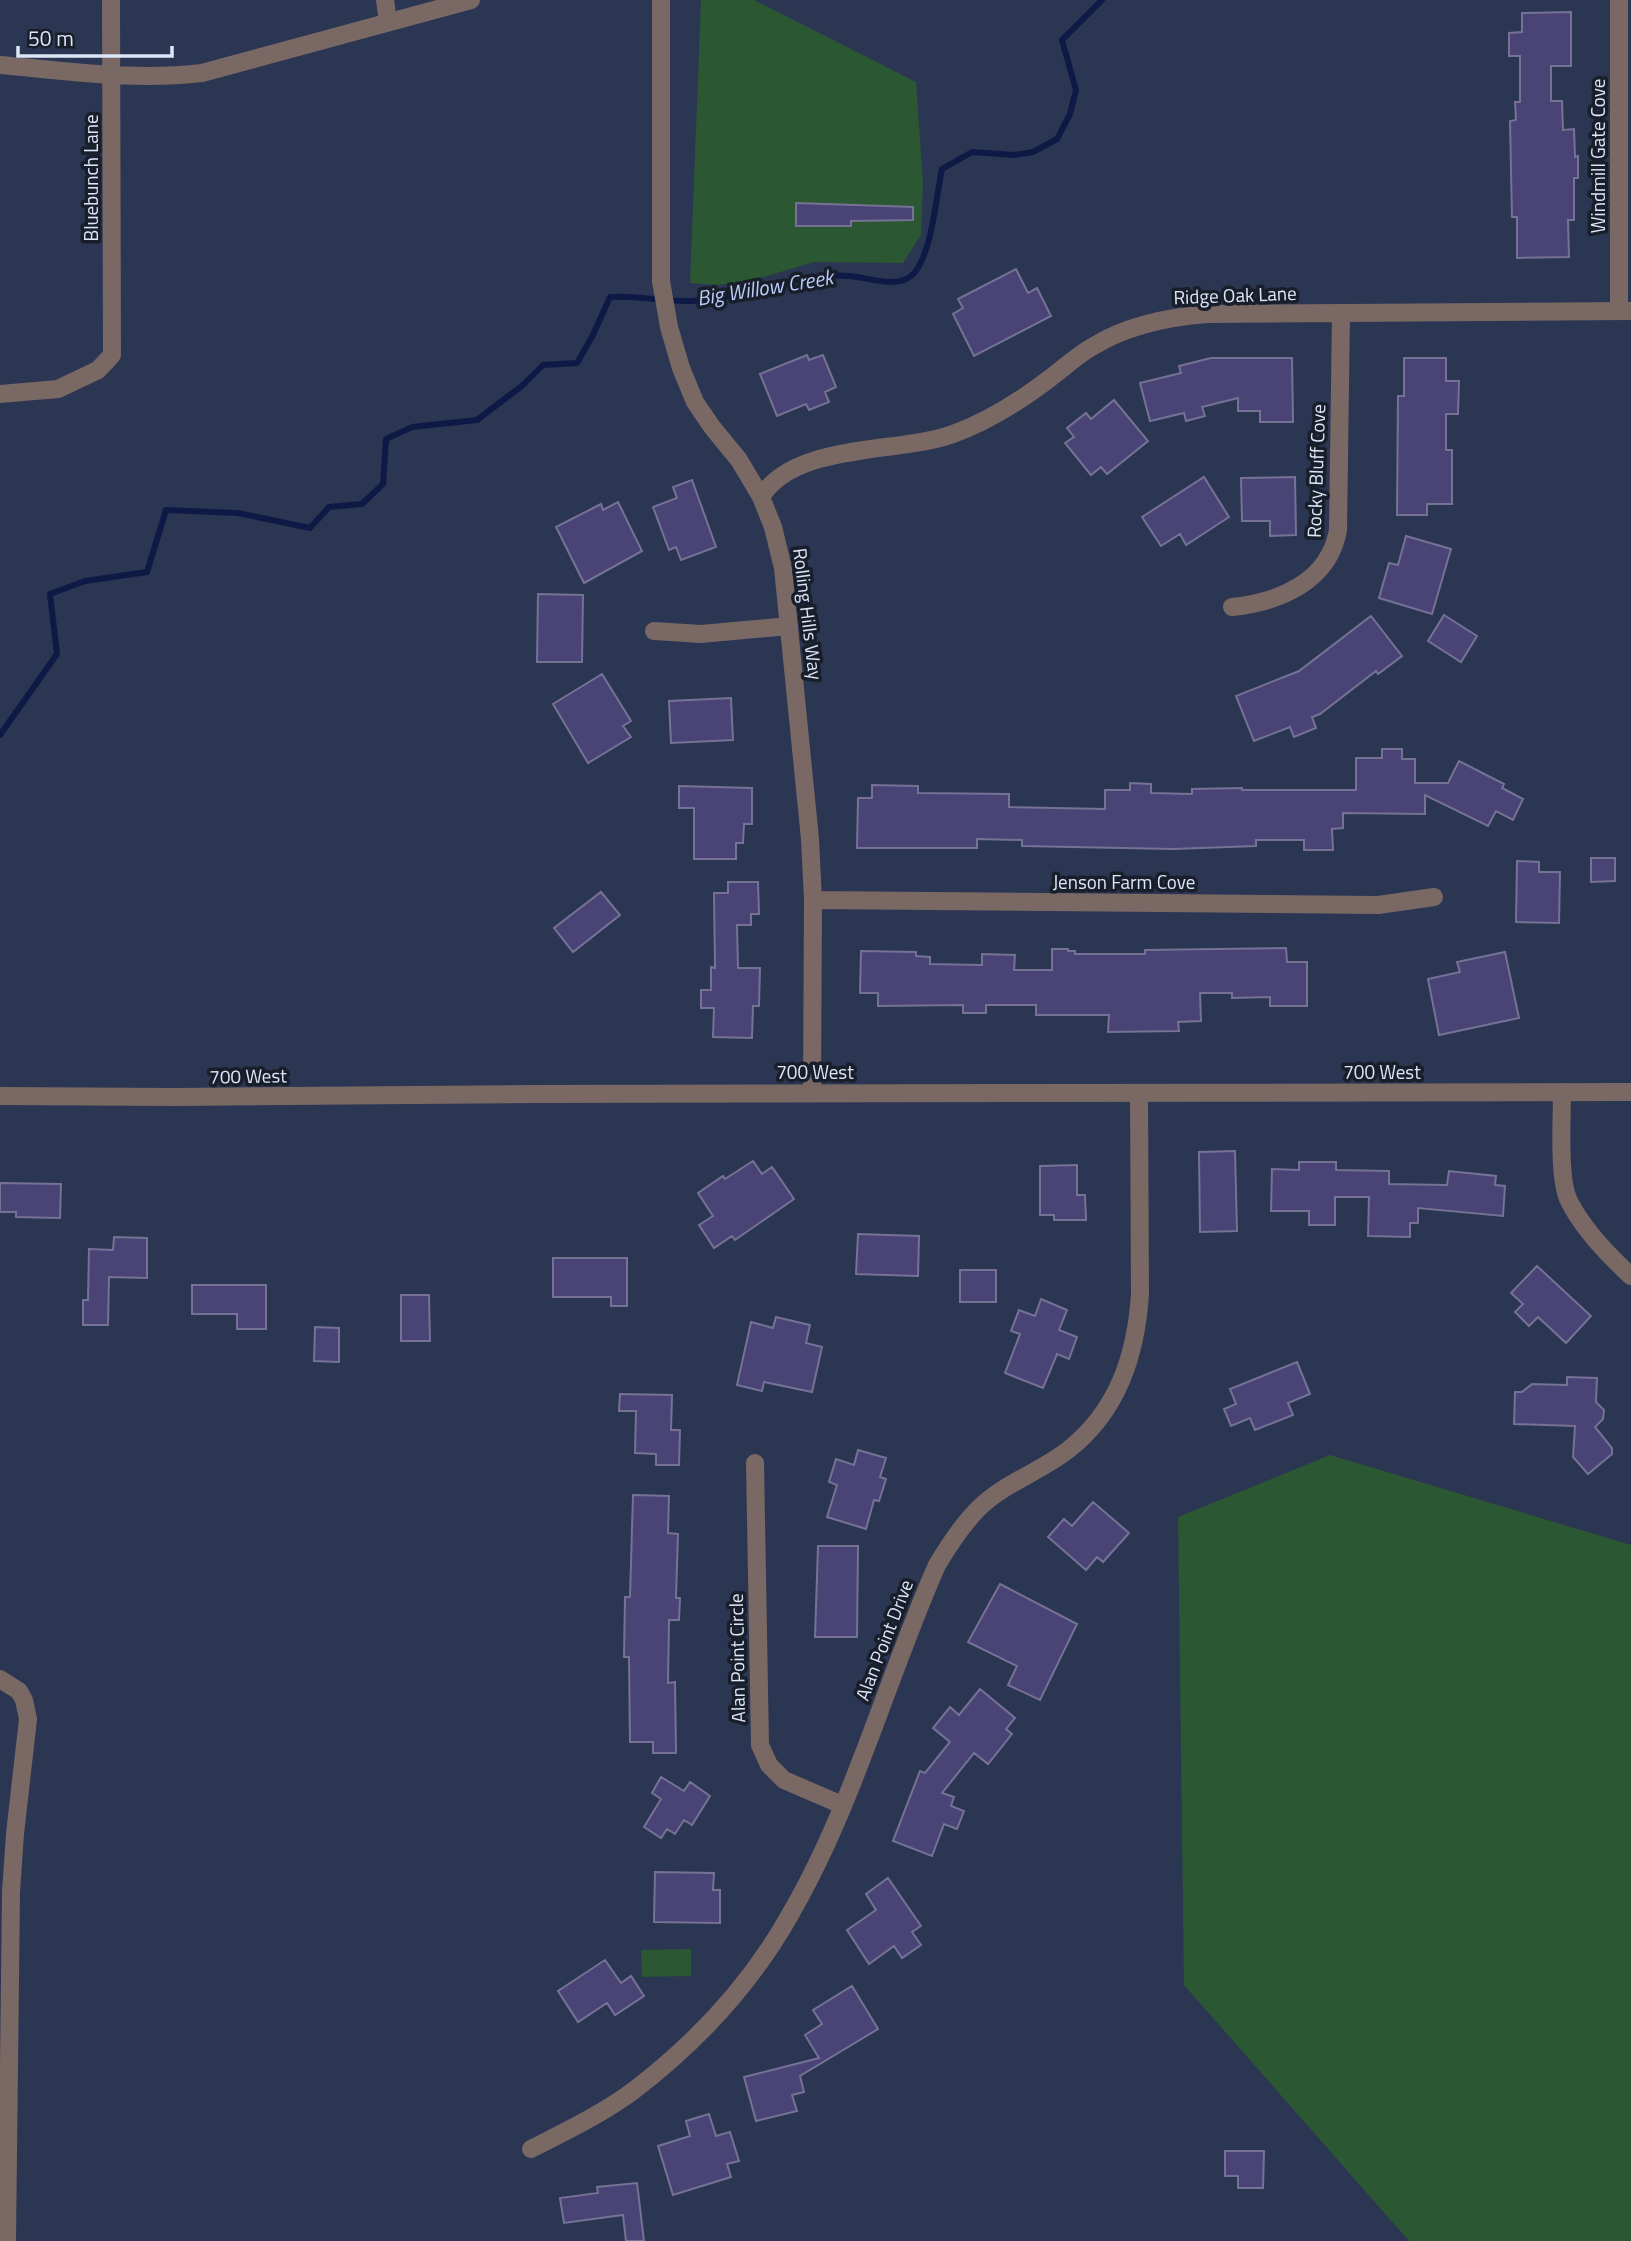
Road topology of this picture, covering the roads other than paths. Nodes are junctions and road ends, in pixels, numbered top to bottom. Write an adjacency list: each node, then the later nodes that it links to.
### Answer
1 (111, 0): 9 (street, Bluebunch Lane)
2 (385, 0): 7 (street)
3 (471, 0): 7 (street)
4 (650, 0): 5 (street)
5 (661, 0): 13 (street, Rolling Hills Way)
6 (1619, 0): 10 (street, Windmill Gate Cove)
7 (388, 22): 9 (street)
8 (0, 65): 9 (street)
9 (111, 75): 12 (street, Bluebunch Lane)
10 (1625, 311): 11 (street, Ridge Oak Lane)
11 (1341, 313): 13 (street, Ridge Oak Lane); 14 (street, Rocky Bluff Cove)
12 (0, 394)
13 (761, 497): 15 (street, Rolling Hills Way)
14 (1232, 607)
15 (789, 626): 16 (street); 18 (street, Rolling Hills Way)
16 (654, 631)
17 (1434, 897): 18 (street, Jenson Farm Cove)
18 (813, 900): 21 (street, Rolling Hills Way)
19 (1562, 1092): 20 (street, 700 West); 22 (street, 700 West); 24 (street)
20 (1631, 1092)
21 (813, 1093): 22 (street, 700 West); 23 (street, 700 West)
22 (1139, 1093): 27 (street, Alan Point Drive)
23 (0, 1096)
24 (1631, 1276)
25 (755, 1463): 27 (street, Alan Point Circle)
26 (0, 1679): 28 (street)
27 (842, 1805): 29 (street, Alan Point Drive)
28 (4, 1968): 30 (street)
29 (531, 2149)
30 (7, 2241)

